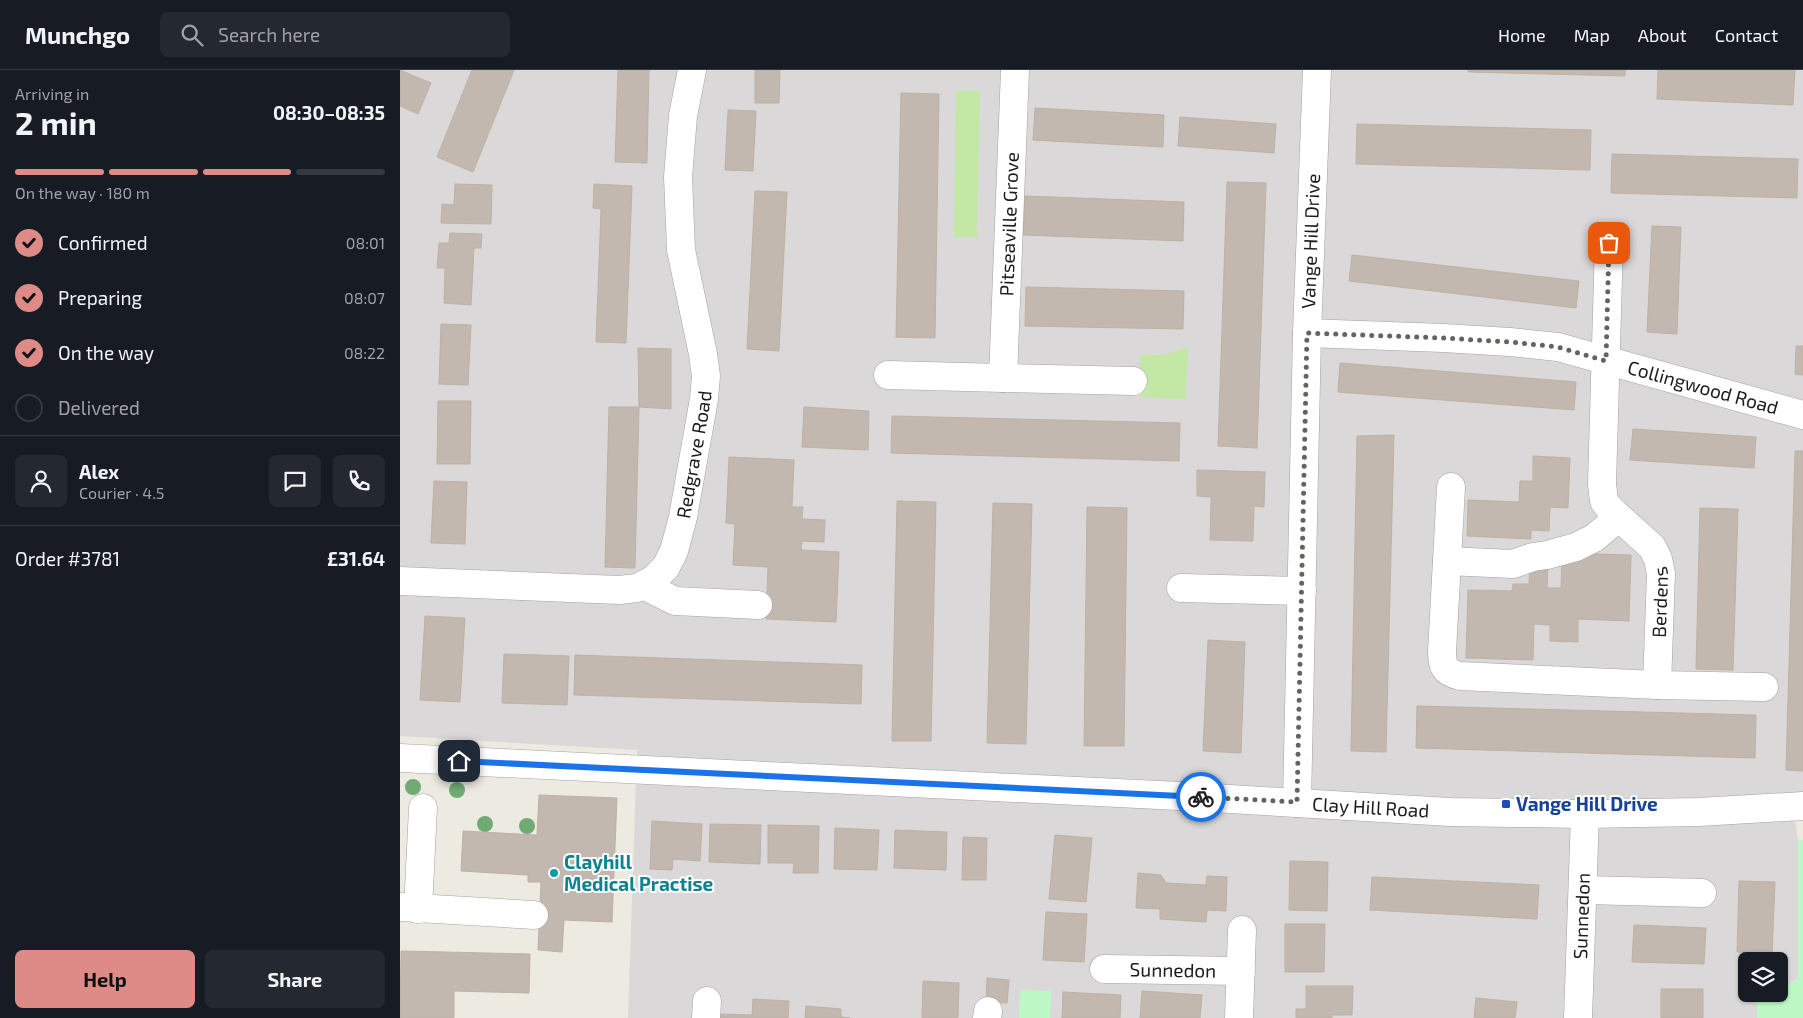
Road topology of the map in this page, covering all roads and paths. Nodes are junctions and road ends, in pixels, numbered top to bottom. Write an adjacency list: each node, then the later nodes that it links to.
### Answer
1 (692, 70): 15 (street, Redgrave Road)
2 (1015, 70): 8 (street, Pitseaville Grove)
3 (1317, 70): 5 (street, Vange Hill Drive)
4 (1609, 243): 6 (street, Berdens)
5 (1307, 333): 6 (street, Collingwood Road); 17 (street, Vange Hill Drive)
6 (1606, 361): 10 (street, Collingwood Road); 12 (street, Berdens)
7 (888, 375): 8 (street)
8 (1003, 378): 9 (street)
9 (1133, 381)
10 (1803, 415)
11 (1451, 487): 13 (street)
12 (1618, 518): 13 (street); 19 (street, Berdens)
13 (1447, 561): 19 (street)
14 (400, 581): 15 (street, Redgrave Road)
15 (643, 585): 18 (street)
16 (1181, 588): 17 (street)
17 (1302, 591): 22 (street, Vange Hill Drive)
18 (758, 605)
19 (1657, 685): 20 (street)
20 (1764, 687)
21 (400, 758): 22 (street, Clay Hill Road)
22 (1297, 802): 25 (street, Clay Hill Road)
23 (1803, 806): 25 (street, Clay Hill Road)
24 (423, 808): 28 (street)
25 (1585, 814): 26 (street, Sunnedon)
26 (1584, 890): 27 (street); 34 (street, Sunnedon)
27 (1702, 893)
28 (409, 908): 29 (street)
29 (534, 915)
30 (1242, 930): 32 (street, Sunnedon)
31 (1104, 969): 32 (street, Sunnedon)
32 (1240, 971): 33 (street, Sunnedon)
33 (1239, 1018)
34 (1578, 1018)

